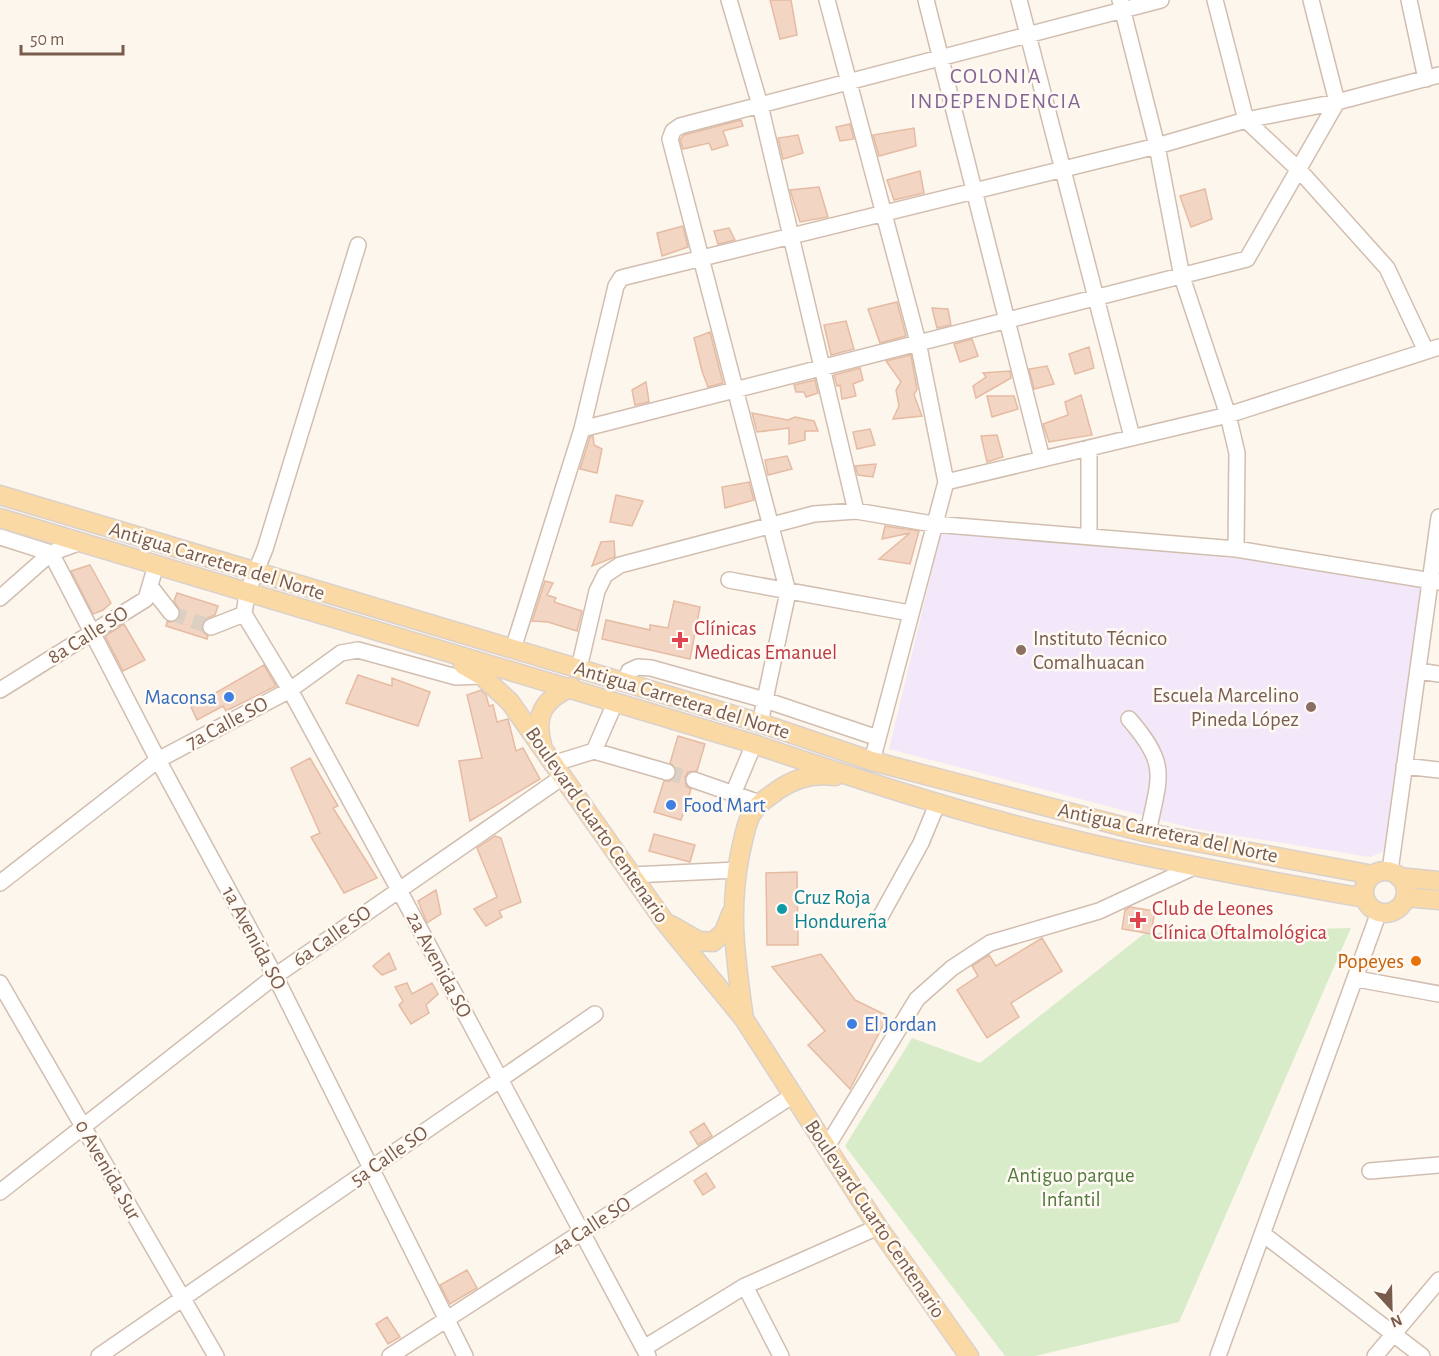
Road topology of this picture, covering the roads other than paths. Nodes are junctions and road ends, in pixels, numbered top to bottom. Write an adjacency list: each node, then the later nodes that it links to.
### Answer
1 (729, 0): 15 (street)
2 (827, 0): 13 (street)
3 (926, 0): 11 (street)
4 (1020, 0): 10 (street)
5 (1161, 0): 9 (street)
6 (1215, 0): 16 (street)
7 (1311, 0): 14 (street)
8 (1409, 0): 12 (street)
9 (1121, 6): 10 (street); 17 (street)
10 (1029, 35): 11 (street); 18 (street)
11 (940, 58): 13 (street); 20 (street)
12 (1432, 77): 14 (street)
13 (849, 82): 15 (street); 21 (street)
14 (1337, 102): 16 (street); 19 (street)
15 (760, 105): 22 (street); 24 (street)
16 (1246, 120): 17 (street); 19 (street)
17 (1157, 146): 18 (street); 25 (street)
18 (1063, 169): 20 (street); 26 (street)
19 (1300, 171): 25 (street); 29 (street)
20 (974, 191): 21 (street); 27 (street)
21 (885, 214): 22 (street); 28 (street)
22 (792, 237): 24 (street); 30 (street)
23 (358, 245): 51 (street)
24 (703, 258): 31 (street); 33 (street)
25 (1182, 277): 26 (street); 32 (street)
26 (1094, 299): 27 (street); 34 (street)
27 (1007, 319): 28 (street); 36 (street)
28 (918, 342): 30 (street); 37 (street)
29 (1433, 349): 32 (street)
30 (823, 367): 31 (street); 39 (street)
31 (737, 389): 33 (street); 43 (street)
32 (1228, 415): 34 (street); 48 (street)
33 (582, 429): 63 (street)
34 (1132, 437): 35 (street)
35 (1089, 448): 36 (street); 46 (street)
36 (1042, 459): 37 (street)
37 (946, 482): 42 (street)
38 (0, 495): 44 (main road, Antigua Carretera del Norte)
39 (856, 511): 42 (street); 43 (street)
40 (1439, 517): 53 (street)
41 (0, 518): 47 (main road, Antigua Carretera del Norte)
42 (933, 524): 46 (street); 59 (street)
43 (773, 526): 55 (street); 65 (street)
44 (133, 536): 47 (main road); 51 (main road, Antigua Carretera del Norte)
45 (0, 537): 49 (street)
46 (1089, 537): 48 (street)
47 (81, 542): 49 (street); 50 (main road, Antigua Carretera del Norte)
48 (1236, 549): 53 (street)
49 (51, 553): 57 (street); 62 (street, 1a Avenida SO)
50 (156, 565): 54 (street, 8a Calle SO); 56 (main road, Antigua Carretera del Norte)
51 (255, 573): 56 (street); 63 (main road, Antigua Carretera del Norte)
52 (729, 580): 55 (street)
53 (1435, 581): 66 (street)
54 (150, 586): 58 (street); 62 (street, 8a Calle SO)
55 (788, 592): 59 (street); 74 (street)
56 (247, 593): 60 (street); 64 (main road, Antigua Carretera del Norte)
57 (0, 598)
58 (171, 612)
59 (910, 613): 78 (street)
60 (244, 614): 61 (street); 73 (street, 2a Avenida SO)
61 (211, 627)
62 (92, 633): 72 (street, 8a Calle SO); 81 (street, 1a Avenida SO)
63 (513, 649): 65 (main road, Antigua Carretera del Norte)
64 (435, 650): 69 (main road, Boulevard Cuarto Centenario); 71 (main road, Antigua Carretera del Norte)
65 (579, 668): 68 (main road, Antigua Carretera del Norte)
66 (1419, 671): 67 (street); 84 (street)
67 (1439, 674)
68 (600, 675): 70 (main road, Antigua Carretera del Norte); 71 (main road)
69 (482, 676): 73 (street, 7a Calle SO); 83 (main road, Boulevard Cuarto Centenario)
70 (626, 682): 74 (street); 77 (main road, Antigua Carretera del Norte)
71 (568, 689): 75 (main road, Antigua Carretera del Norte); 83 (main road)
72 (0, 690)
73 (290, 690): 81 (street, 7a Calle SO); 99 (street, 2a Avenida SO)
74 (765, 700): 77 (street); 78 (street)
75 (615, 703): 79 (main road, Antigua Carretera del Norte); 80 (street)
76 (1129, 719): 92 (street)
77 (760, 723): 82 (main road, Antigua Carretera del Norte)
78 (878, 738): 82 (street)
79 (754, 744): 88 (main road, Antigua Carretera del Norte); 89 (street)
80 (594, 751): 83 (street, 6a Calle SO); 86 (street)
81 (158, 760): 98 (street, 7a Calle SO); 107 (street, 1a Avenida SO)
82 (873, 761): 92 (main road, Antigua Carretera del Norte)
83 (553, 764): 96 (main road, Boulevard Cuarto Centenario); 99 (street, 6a Calle SO)
84 (1404, 766): 85 (street); 95 (street)
85 (1439, 770)
86 (667, 772)
87 (694, 780): 89 (street)
88 (864, 781): 90 (main road, Antigua Carretera del Norte); 91 (main road)
89 (733, 794): 91 (street)
90 (938, 802): 93 (main road, Antigua Carretera del Norte); 106 (street)
91 (760, 803): 94 (main road, Boulevard Cuarto Centenario)
92 (1148, 833): 95 (main road, Antigua Carretera del Norte)
93 (1194, 867): 101 (main road, Antigua Carretera del Norte); 116 (street)
94 (737, 870): 96 (street); 103 (main road, Boulevard Cuarto Centenario)
95 (1387, 874): 97 (main road, Antigua Carretera del Norte); 100 (main road); 101 (main road)
96 (632, 876): 105 (main road, Boulevard Cuarto Centenario)
97 (1439, 881)
98 (0, 883)
99 (399, 890): 107 (street, 6a Calle SO); 113 (street, 2a Avenida SO)
100 (1405, 897): 102 (main road); 104 (main road)
101 (1365, 898): 104 (main road)
102 (1439, 900)
103 (732, 910): 105 (main road); 112 (main road, Boulevard Cuarto Centenario)
104 (1379, 912): 108 (street)
105 (664, 921): 112 (main road, Boulevard Cuarto Centenario)
106 (878, 921)
107 (275, 976): 115 (street, 6a Calle SO); 118 (street, 1a Avenida SO)
108 (1357, 979): 110 (street); 123 (street)
109 (0, 983): 115 (street, 0 Avenida Sur)
110 (1439, 994)
111 (595, 1014): 113 (street, 5a Calle SO)
112 (744, 1019): 114 (main road, Boulevard Cuarto Centenario)
113 (500, 1080): 118 (street, 5a Calle SO); 122 (street, 2a Avenida SO)
114 (792, 1096): 116 (main road, Boulevard Cuarto Centenario); 122 (street, 4a Calle SO)
115 (82, 1127): 120 (street, 6a Calle SO); 126 (street, 0 Avenida Sur)
116 (826, 1149): 121 (main road, Boulevard Cuarto Centenario)
117 (1439, 1165): 119 (street)
118 (371, 1168): 126 (street, 5a Calle SO); 127 (street, 1a Avenida SO)
119 (1370, 1171)
120 (0, 1192)
121 (878, 1227): 125 (street); 136 (main road, Boulevard Cuarto Centenario)
122 (580, 1233): 127 (street, 4a Calle SO); 129 (street, 2a Avenida SO)
123 (1263, 1234): 128 (street); 130 (street)
124 (1439, 1280): 128 (street)
125 (745, 1286): 129 (street); 135 (street)
126 (183, 1298): 131 (street, 5a Calle SO); 132 (street, 0 Avenida Sur)
127 (447, 1319): 133 (street, 4a Calle SO); 134 (street, 1a Avenida SO)
128 (1394, 1334): 137 (street); 138 (street)
129 (646, 1352)
130 (1222, 1354)
131 (99, 1356)
132 (216, 1356)
133 (390, 1356)
134 (465, 1356)
135 (781, 1356)
136 (969, 1356)
137 (1375, 1356)
138 (1422, 1356)

